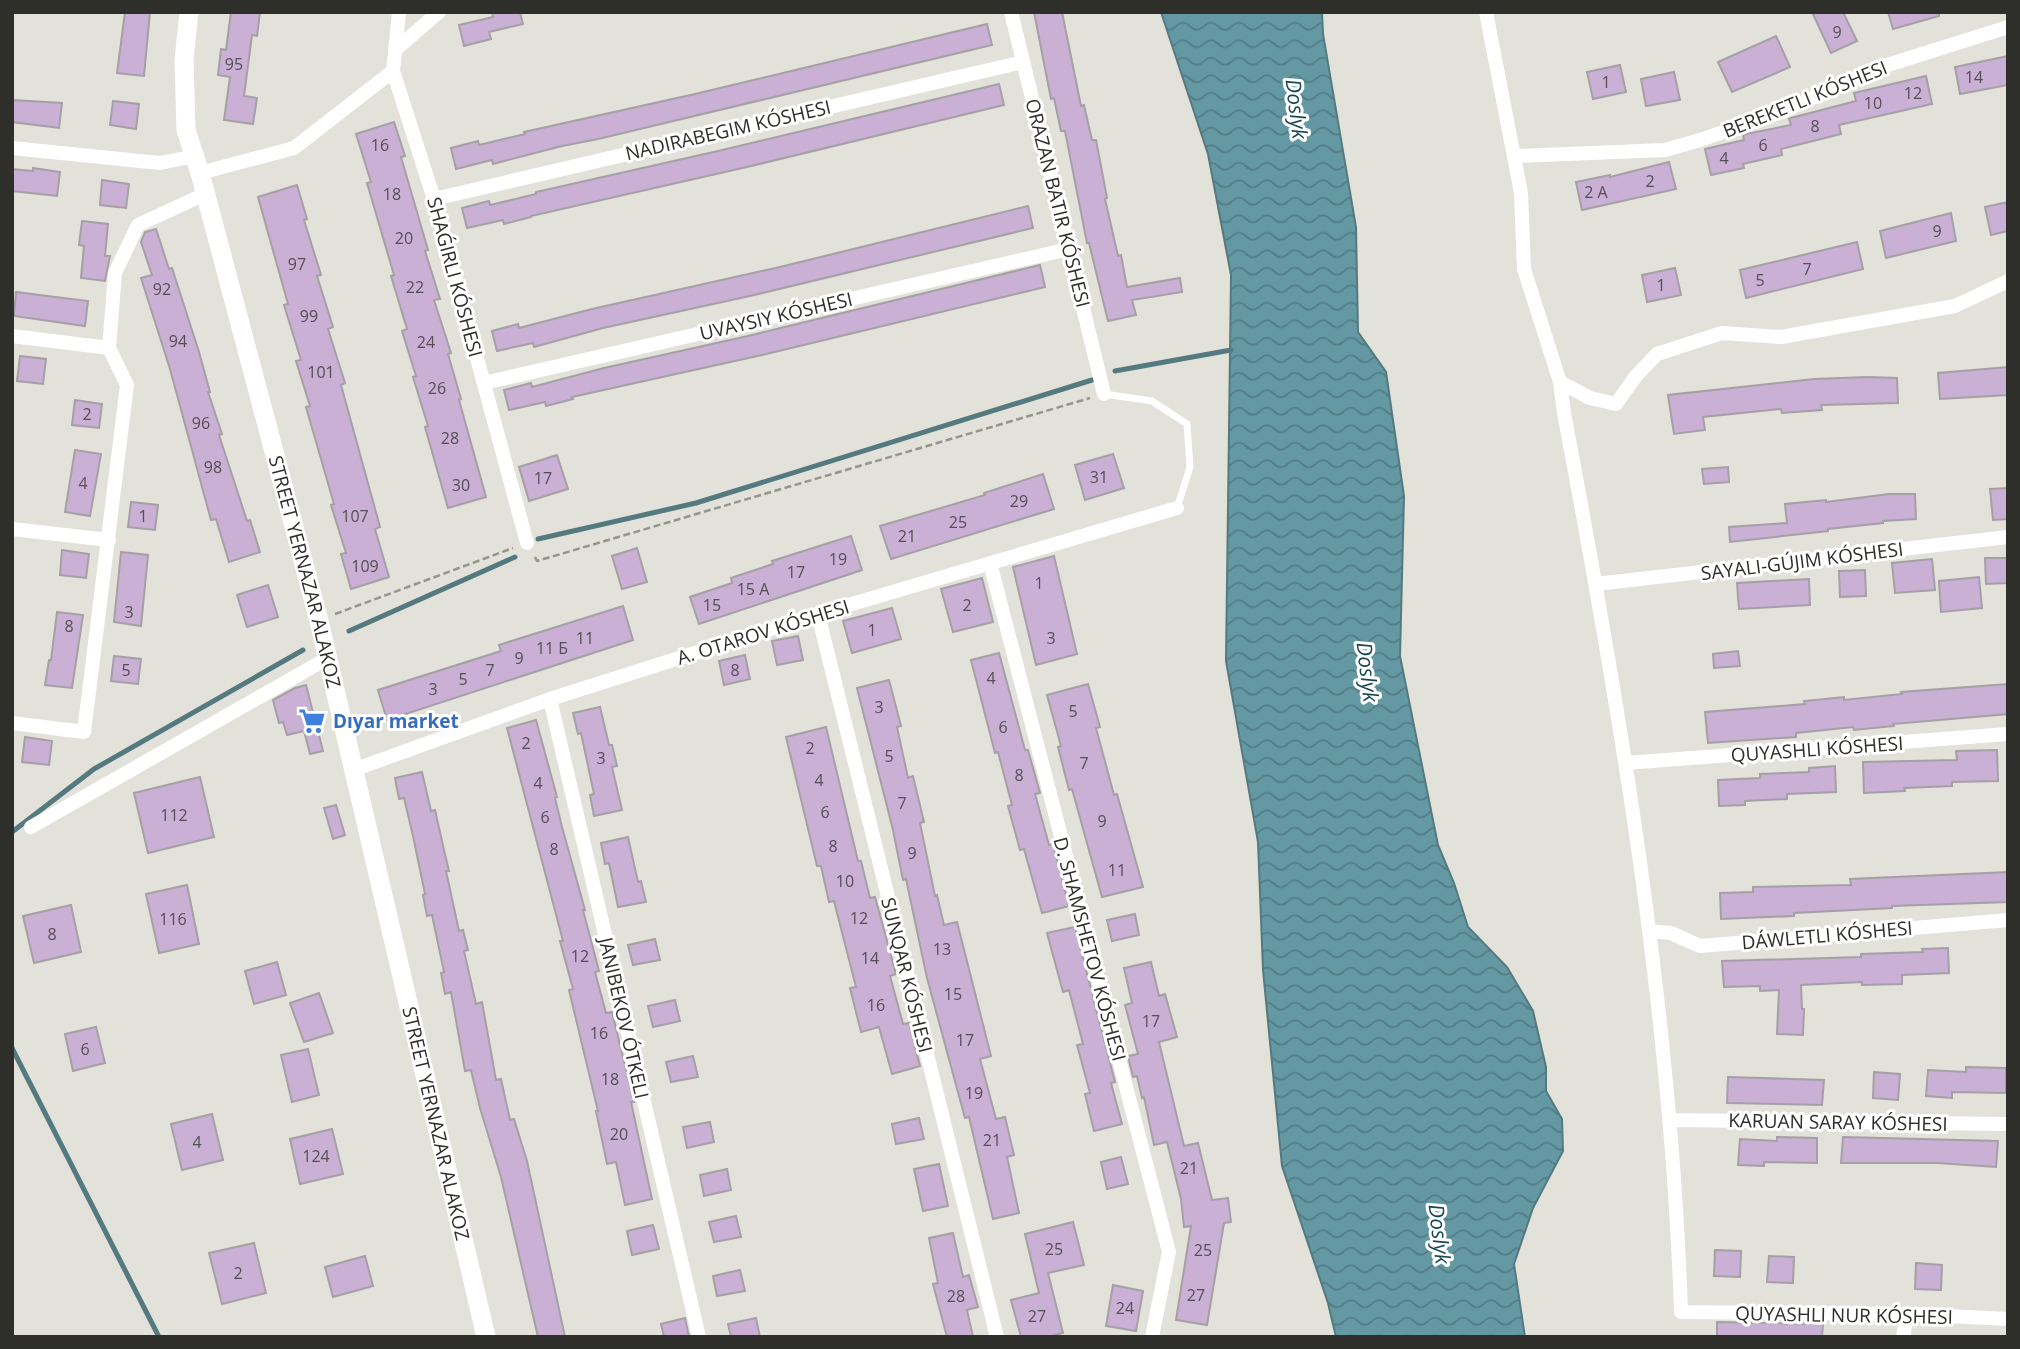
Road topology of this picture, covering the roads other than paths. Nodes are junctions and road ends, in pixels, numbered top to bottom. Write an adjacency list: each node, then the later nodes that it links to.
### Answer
1 (189, 12): 12 (main road, STREET YERNAZAR ALAKOZ)
2 (399, 12): 7 (street)
3 (439, 12): 7 (street)
4 (1011, 12): 8 (street)
5 (1486, 12): 11 (street)
6 (2008, 27): 11 (street, BEREKETLI KÓSHESI)
7 (395, 50): 9 (street)
8 (1023, 62): 14 (street, NADIRABEGIM KÓSHESI); 15 (street)
9 (393, 71): 12 (street); 14 (street)
10 (12, 148): 12 (street)
11 (1516, 156): 19 (street)
12 (197, 164): 13 (main road, STREET YERNAZAR ALAKOZ)
13 (205, 194): 18 (street); 30 (main road, STREET YERNAZAR ALAKOZ)
14 (434, 199): 20 (street)
15 (1069, 249): 20 (street, UVAYSIY KÓSHESI); 21 (street)
16 (2008, 281): 19 (street)
17 (12, 336): 18 (street)
18 (109, 348): 25 (street)
19 (1560, 382): 28 (street)
20 (484, 383): 26 (street)
21 (1104, 394): 22 (lane)
22 (1177, 508): 27 (street, A. OTAROV KÓSHESI)
23 (12, 529): 25 (street)
24 (2008, 537): 28 (street)
25 (109, 540): 32 (street)
26 (527, 542)
27 (990, 563): 29 (street, A. OTAROV KÓSHESI); 46 (street, D. SHAMSHETOV KÓSHESI)
28 (1595, 584): 34 (street)
29 (818, 614): 31 (street, A. OTAROV KÓSHESI); 45 (street, SUNQAR KÓSHESI)
30 (328, 658): 35 (main road, STREET YERNAZAR ALAKOZ); 36 (street)
31 (550, 699): 35 (street, A. OTAROV KÓSHESI); 44 (street, JANIBEKOV ÓTKELI)
32 (12, 723)
33 (2008, 734): 34 (street)
34 (1626, 763): 38 (street)
35 (353, 770): 43 (main road, STREET YERNAZAR ALAKOZ)
36 (32, 827)
37 (2008, 920): 38 (street, DÁWLETLI KÓSHESI)
38 (1649, 931): 39 (street)
39 (1669, 1120): 40 (street, KARUAN SARAY KÓSHESI); 41 (street)
40 (2008, 1124)
41 (1907, 1314): 42 (street); 47 (street)
42 (2008, 1320)
43 (486, 1337)
44 (699, 1337)
45 (997, 1337)
46 (1152, 1337)
47 (1903, 1337)

